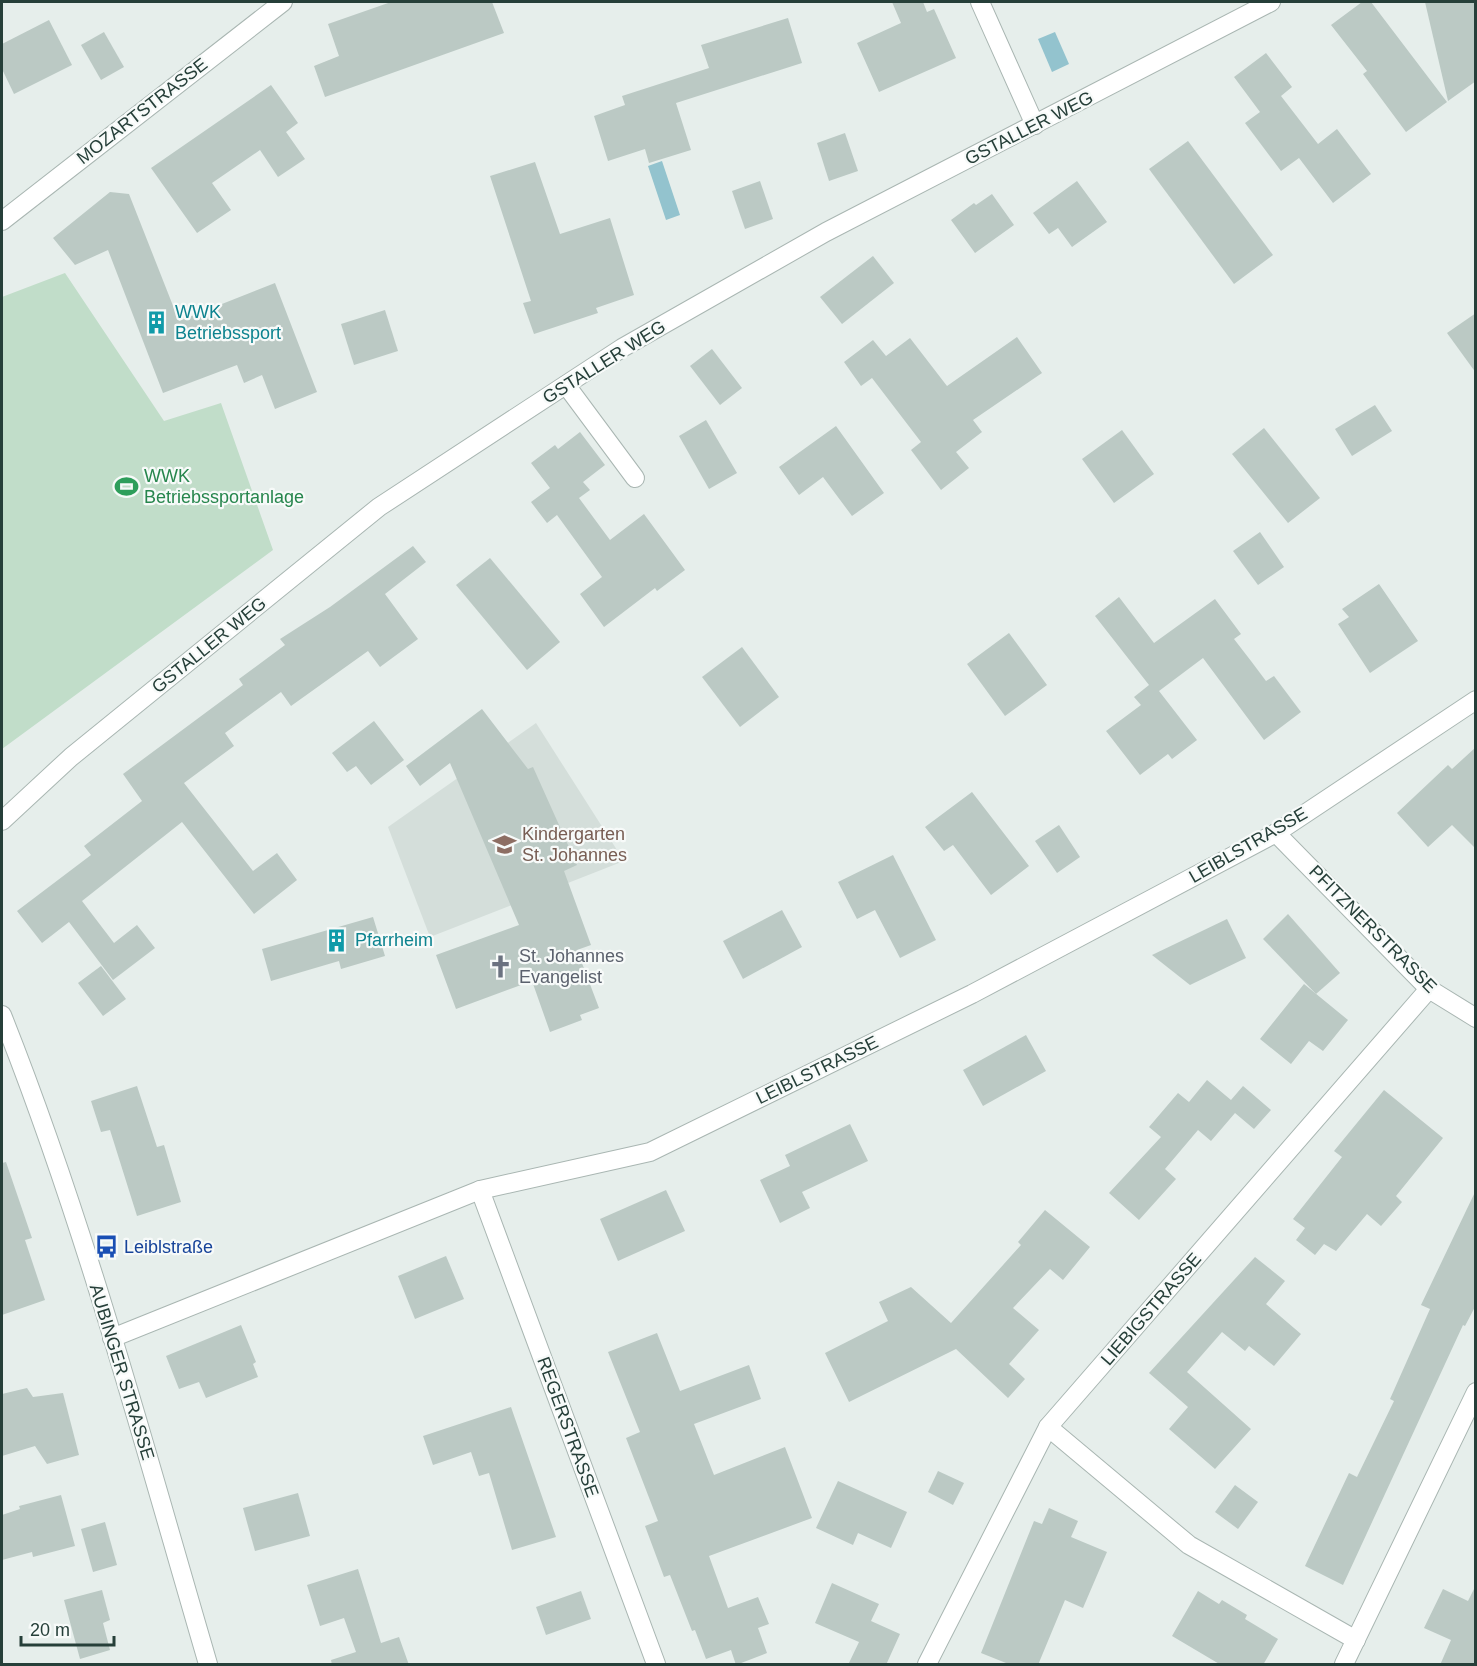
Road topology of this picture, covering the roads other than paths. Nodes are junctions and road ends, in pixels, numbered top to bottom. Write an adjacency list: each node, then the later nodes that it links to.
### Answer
1 (283, 2): 5 (street, MOZARTSTRASSE)
2 (980, 2): 4 (street)
3 (1271, 2): 4 (street, GSTALLER WEG)
4 (1035, 125): 6 (street, GSTALLER WEG)
5 (2, 221)
6 (566, 384): 7 (street); 9 (street, GSTALLER WEG)
7 (635, 478)
8 (1476, 700): 10 (street, LEIBLSTRASSE)
9 (2, 821)
10 (1276, 833): 11 (street, PFITZNERSTRASSE); 14 (street, LEIBLSTRASSE)
11 (1429, 989): 13 (street, PFITZNERSTRASSE); 17 (street, LIEBIGSTRASSE)
12 (2, 1014): 15 (street, AUBINGER STRASSE)
13 (1476, 1018)
14 (480, 1190): 15 (street, LEIBLSTRASSE); 20 (street, REGERSTRASSE)
15 (112, 1338): 19 (street, AUBINGER STRASSE)
16 (1476, 1392): 18 (street)
17 (1048, 1427): 18 (street); 21 (street, LIEBIGSTRASSE)
18 (1356, 1640): 22 (street)
19 (208, 1665)
20 (656, 1665)
21 (927, 1665)
22 (1344, 1665)

